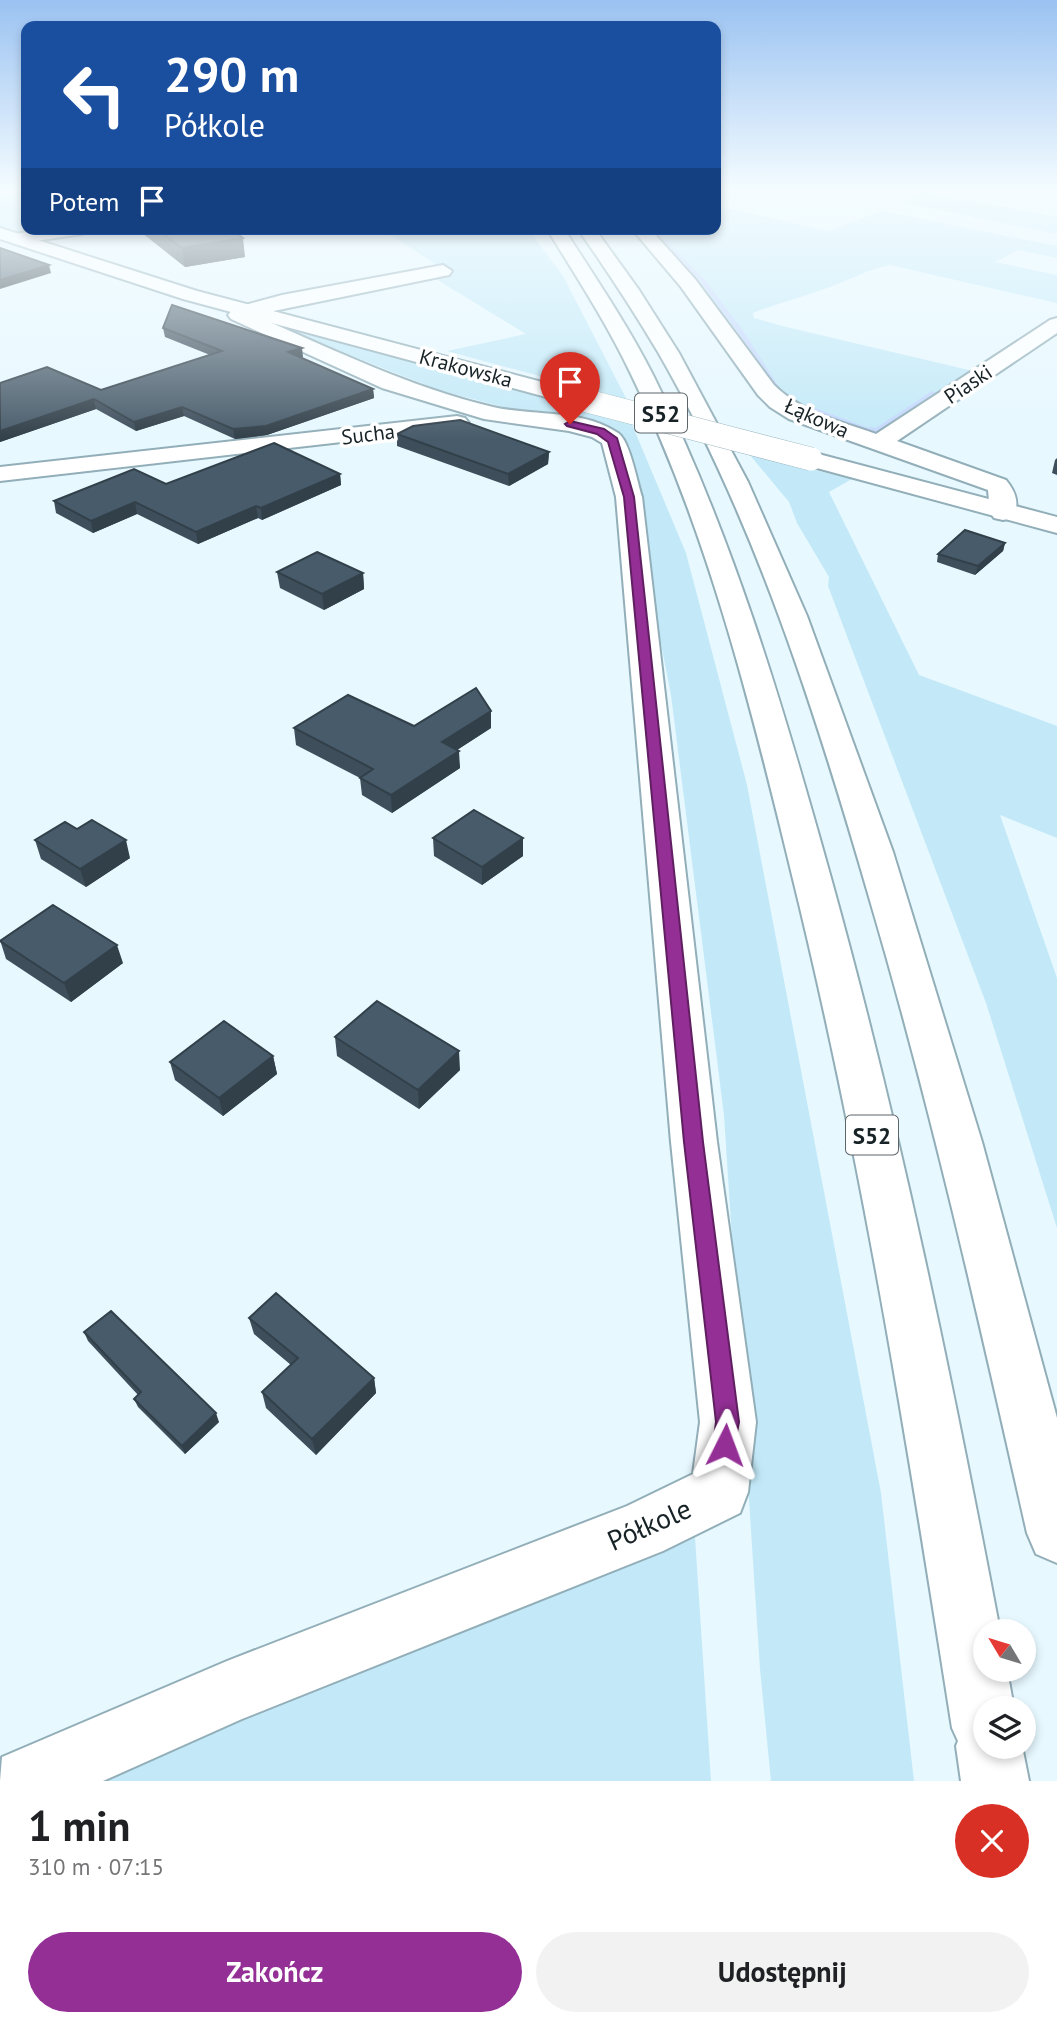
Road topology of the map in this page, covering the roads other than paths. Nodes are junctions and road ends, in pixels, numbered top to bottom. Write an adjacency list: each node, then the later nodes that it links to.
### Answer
1 (126, 274): 6 (main road, Krakowska)
2 (427, 274): 6 (main road)
3 (588, 274): 14 (main road, S52)
4 (608, 274): 13 (main road, S52)
5 (680, 274): 9 (main road, Łąkowa)
6 (251, 309): 8 (main road, Sucha); 11 (main road, Krakowska, bridge)
7 (1057, 324): 9 (main road, Piaski)
8 (492, 414): 10 (main road, Sucha); 16 (main road, Półkole)
9 (879, 443): 11 (main road, Łąkowa)
10 (0, 474)
11 (1003, 512): 12 (main road, Krakowska)
12 (1057, 525)
13 (1057, 1533)
14 (979, 1696)
15 (991, 1759): 17 (main road)
16 (26, 1781)
17 (995, 1781)

